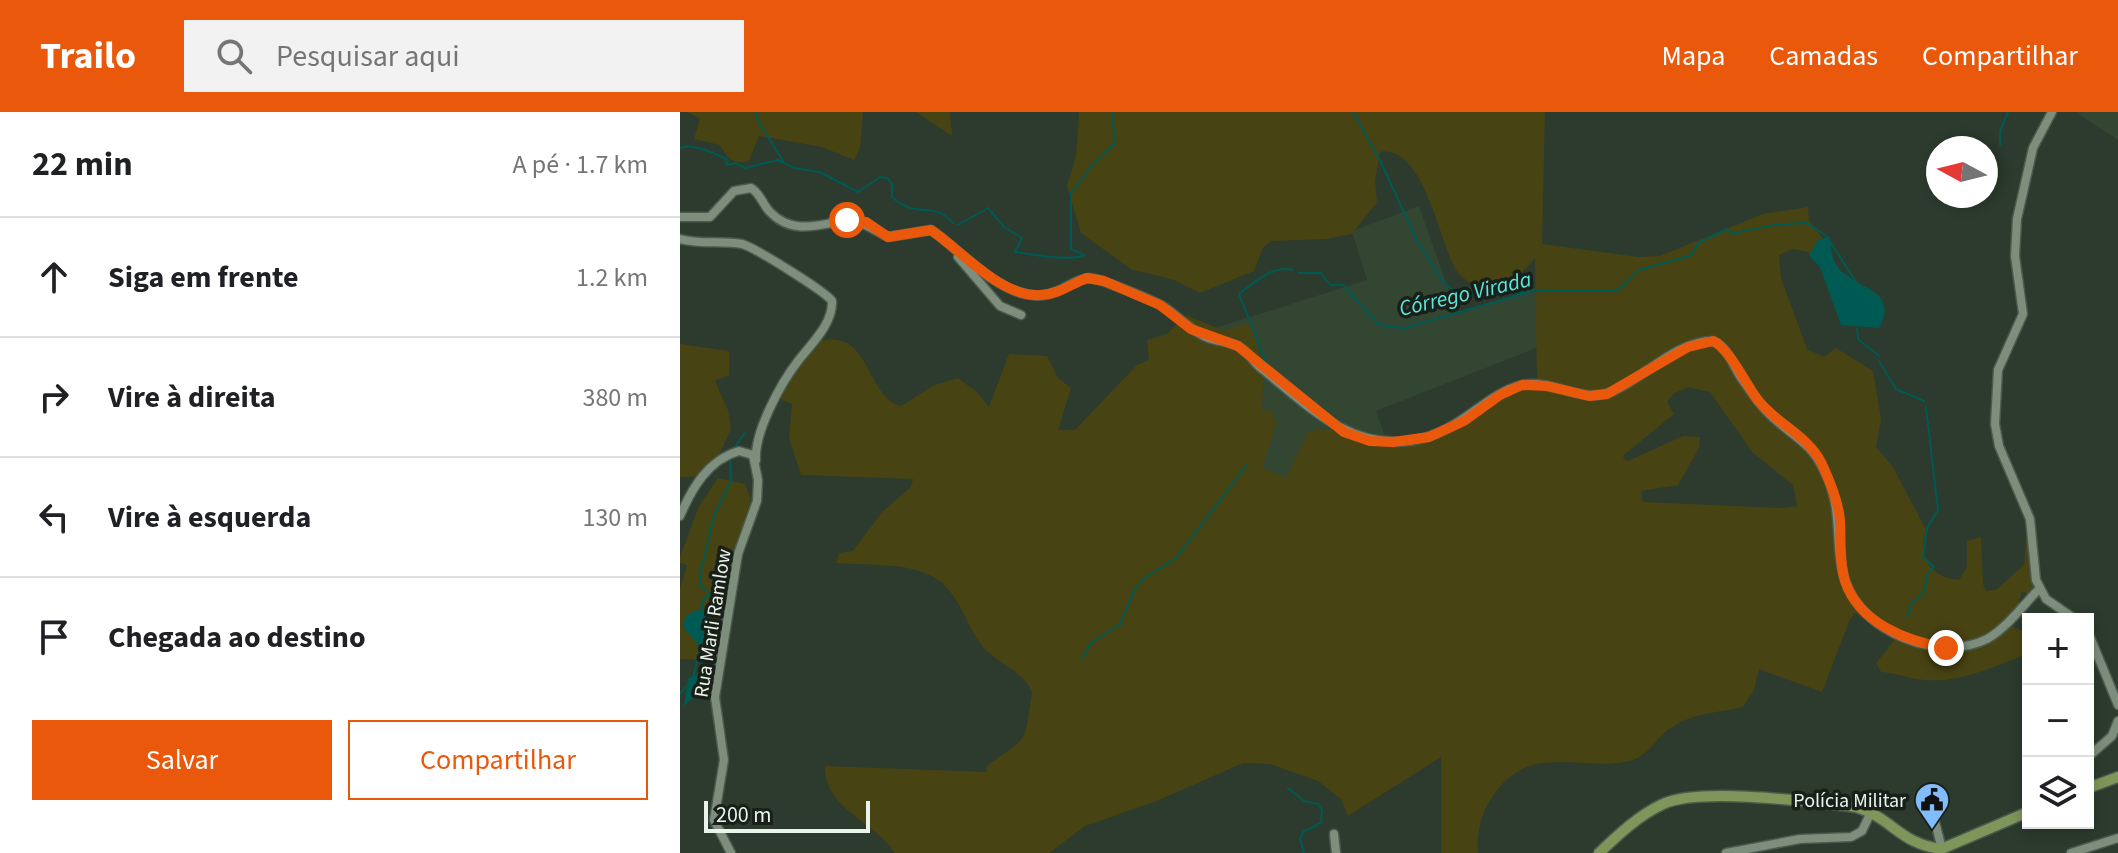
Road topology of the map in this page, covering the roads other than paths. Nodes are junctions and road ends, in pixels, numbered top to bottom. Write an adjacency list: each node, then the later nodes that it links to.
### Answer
1 (2052, 112): 8 (street)
2 (680, 217): 4 (street)
3 (680, 239): 6 (street, Rua Marli Ramlow)
4 (954, 250): 5 (street); 8 (street)
5 (1021, 315)
6 (758, 480): 7 (street); 24 (street, Rua Marli Ramlow)
7 (680, 516)
8 (2040, 588): 9 (street)
9 (2066, 613)
10 (2094, 647): 11 (street)
11 (2118, 705)
12 (2118, 721): 13 (street)
13 (2094, 752)
14 (2118, 777): 15 (main road)
15 (2094, 786)
16 (1871, 812): 21 (main road); 22 (street); 26 (main road)
17 (2022, 813): 23 (main road)
18 (1935, 822): 23 (street)
19 (1334, 834): 25 (street)
20 (2118, 838): 27 (street)
21 (1912, 848): 23 (main road)
22 (1731, 852)
23 (1940, 852)
24 (731, 853)
25 (1336, 853)
26 (1599, 853)
27 (2071, 853)

